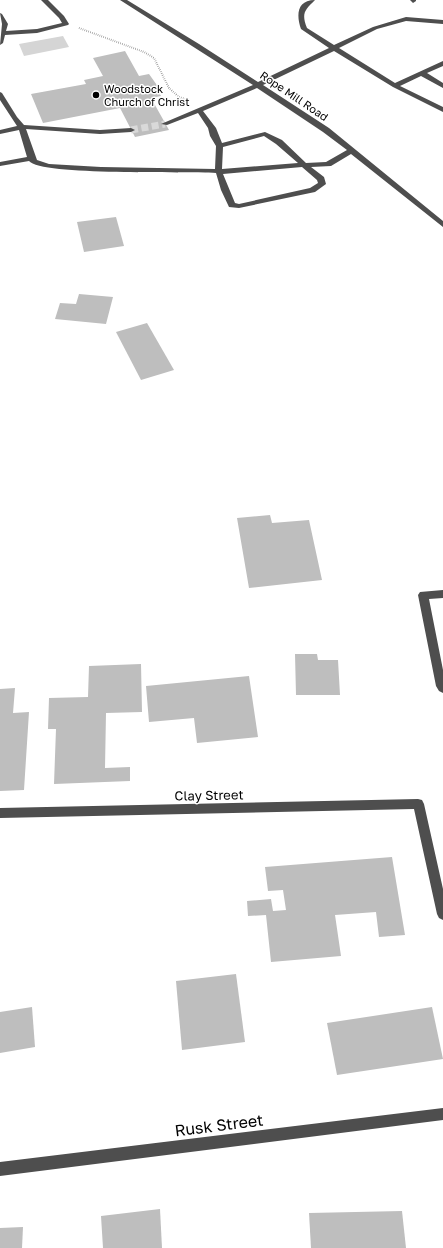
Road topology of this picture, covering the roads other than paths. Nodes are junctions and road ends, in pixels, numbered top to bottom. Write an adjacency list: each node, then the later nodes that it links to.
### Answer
1 (44, 0): 6 (street)
2 (123, 0): 11 (street, Rope Mill Road)
3 (312, 0): 8 (street)
4 (0, 15): 6 (street)
5 (443, 22): 8 (street)
6 (3, 33): 7 (street)
7 (0, 43)
8 (332, 48): 11 (street); 12 (street)
9 (443, 63): 10 (street)
10 (421, 73): 12 (street); 13 (street)
11 (258, 85): 15 (street); 22 (street, Rope Mill Road)
12 (395, 86): 16 (street)
13 (443, 86)
14 (0, 94): 18 (street)
15 (199, 110): 17 (street); 21 (street)
16 (443, 110)
17 (165, 124)
18 (22, 127): 19 (street); 20 (street); 23 (street)
19 (131, 130)
20 (0, 132)
21 (220, 146): 25 (street); 26 (street)
22 (351, 151): 25 (street); 27 (street, Rope Mill Road)
23 (31, 158): 24 (street); 26 (street)
24 (0, 164)
25 (304, 165): 26 (street); 26 (street)
26 (218, 171)
27 (443, 225)
28 (443, 594): 29 (street)
29 (443, 688)
30 (0, 813): 31 (street, Clay Street)
31 (443, 914)
32 (443, 1114): 33 (street, Rusk Street)
33 (0, 1169)

